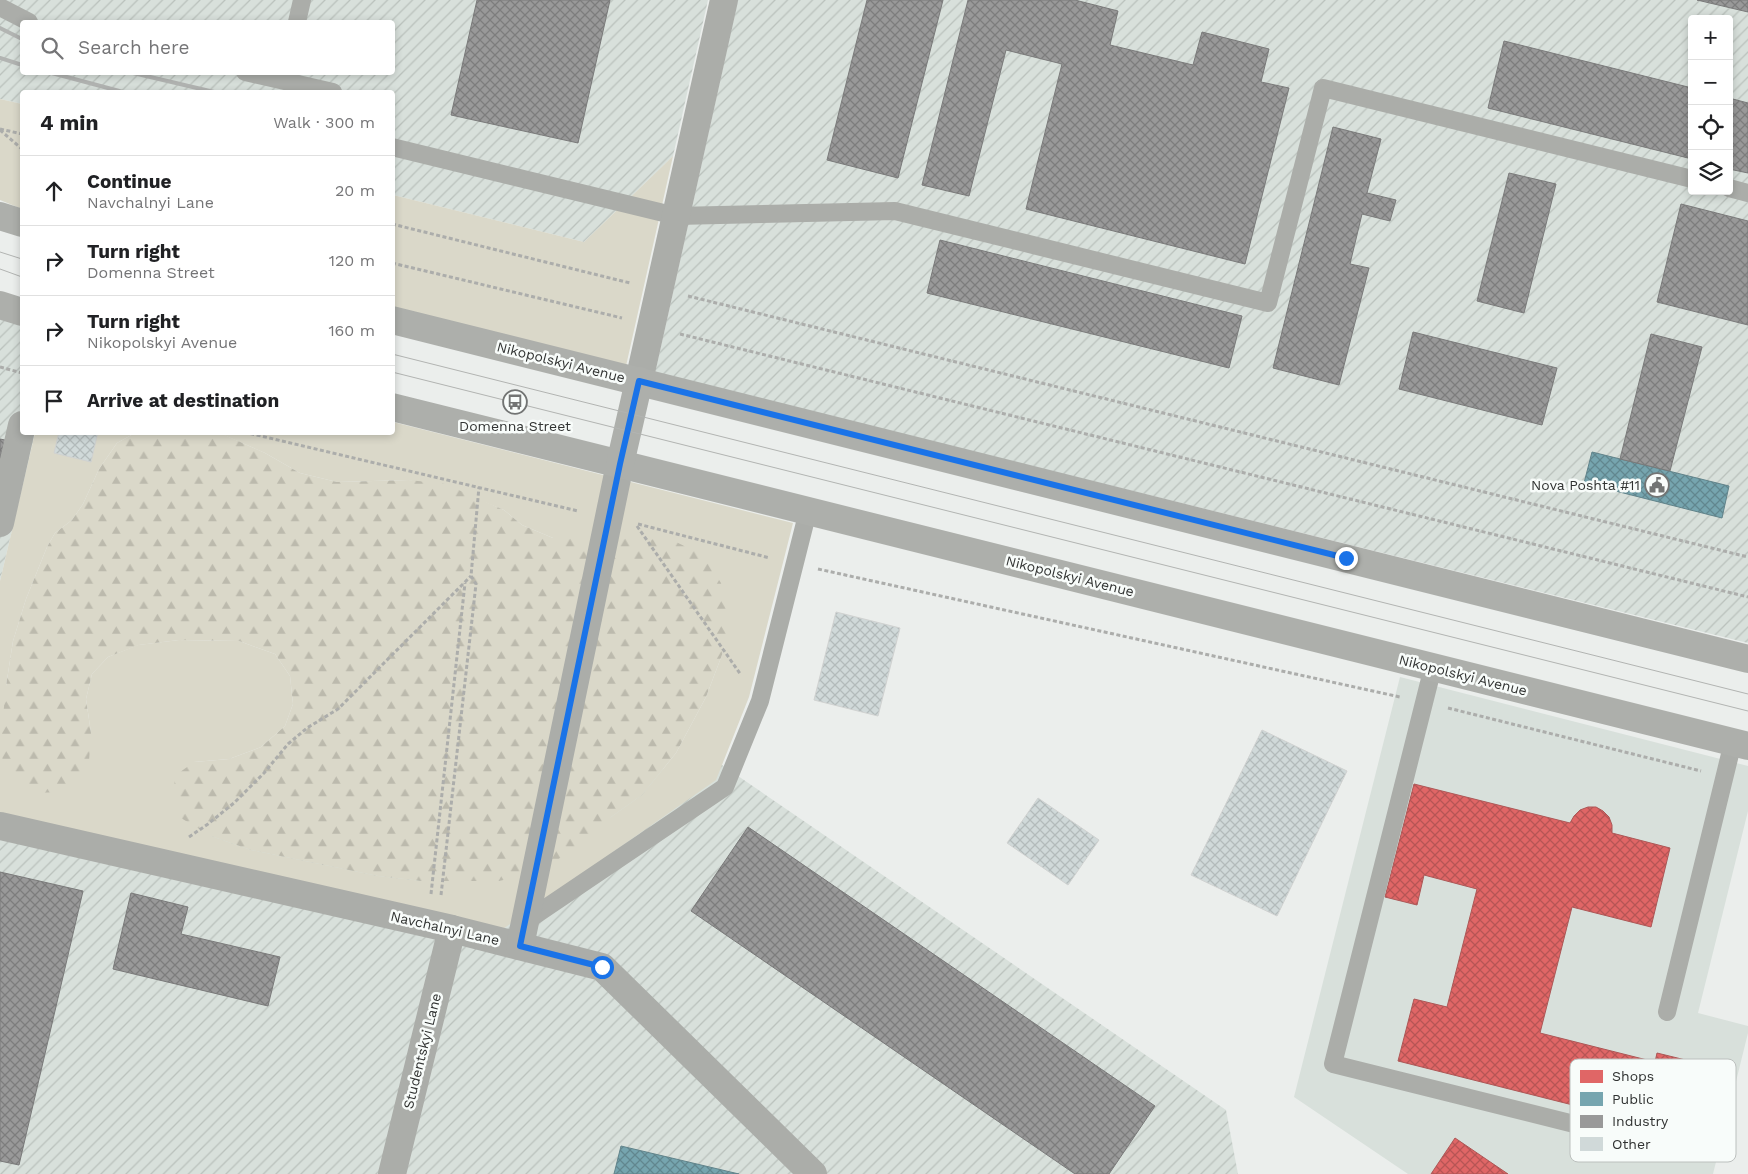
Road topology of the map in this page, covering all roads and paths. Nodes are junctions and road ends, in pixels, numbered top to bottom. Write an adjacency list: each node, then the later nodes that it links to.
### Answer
1 (302, 0): 5 (lane)
2 (724, 0): 17 (street)
3 (0, 7): 4 (lane)
4 (25, 20)
5 (297, 20)
6 (269, 75): 7 (lane)
7 (285, 77): 8 (lane)
8 (327, 90)
9 (0, 130): 10 (path); 11 (path)
10 (20, 134)
11 (20, 147)
12 (395, 147): 17 (lane)
13 (1688, 178): 17 (lane)
14 (1733, 189): 15 (lane)
15 (1748, 193)
16 (0, 216): 18 (main road)
17 (676, 216): 30 (street)
18 (20, 223)
19 (395, 225): 21 (path)
20 (395, 264): 25 (path)
21 (630, 282)
22 (687, 296): 39 (path)
23 (0, 305): 24 (main road)
24 (20, 311)
25 (622, 319)
26 (395, 321): 30 (main road, Nikopolskyi Avenue)
27 (679, 334): 43 (path)
28 (0, 367): 29 (path)
29 (20, 372)
30 (639, 381): 34 (main road); 44 (main road, Nikopolskyi Avenue)
31 (395, 408): 34 (main road, Nikopolskyi Avenue)
32 (20, 434): 38 (street)
33 (257, 435): 35 (path)
34 (620, 464): 37 (main road, Nikopolskyi Avenue); 53 (street)
35 (479, 487): 36 (path); 41 (path)
36 (578, 511)
37 (808, 511): 40 (lane); 45 (main road, Nikopolskyi Avenue)
38 (0, 523)
39 (1748, 557)
40 (795, 564): 46 (lane); 46 (path); 47 (path)
41 (471, 576): 42 (path); 52 (path)
42 (465, 582): 51 (path); 52 (path)
43 (1748, 597)
44 (1748, 659)
45 (1433, 667): 47 (lane); 48 (main road, Nikopolskyi Avenue)
46 (760, 701): 53 (lane)
47 (1424, 702): 49 (path); 55 (lane)
48 (1740, 744): 49 (lane)
49 (1724, 777): 54 (lane)
50 (0, 826): 51 (street, Navchalnyi Lane)
51 (154, 861): 52 (street, Navchalnyi Lane)
52 (439, 926): 53 (street, Navchalnyi Lane); 56 (street, Studentskyi Lane)
53 (522, 934): 57 (street, Navchalnyi Lane)
54 (1667, 1012)
55 (1570, 1123)
56 (392, 1174)
57 (813, 1174)

